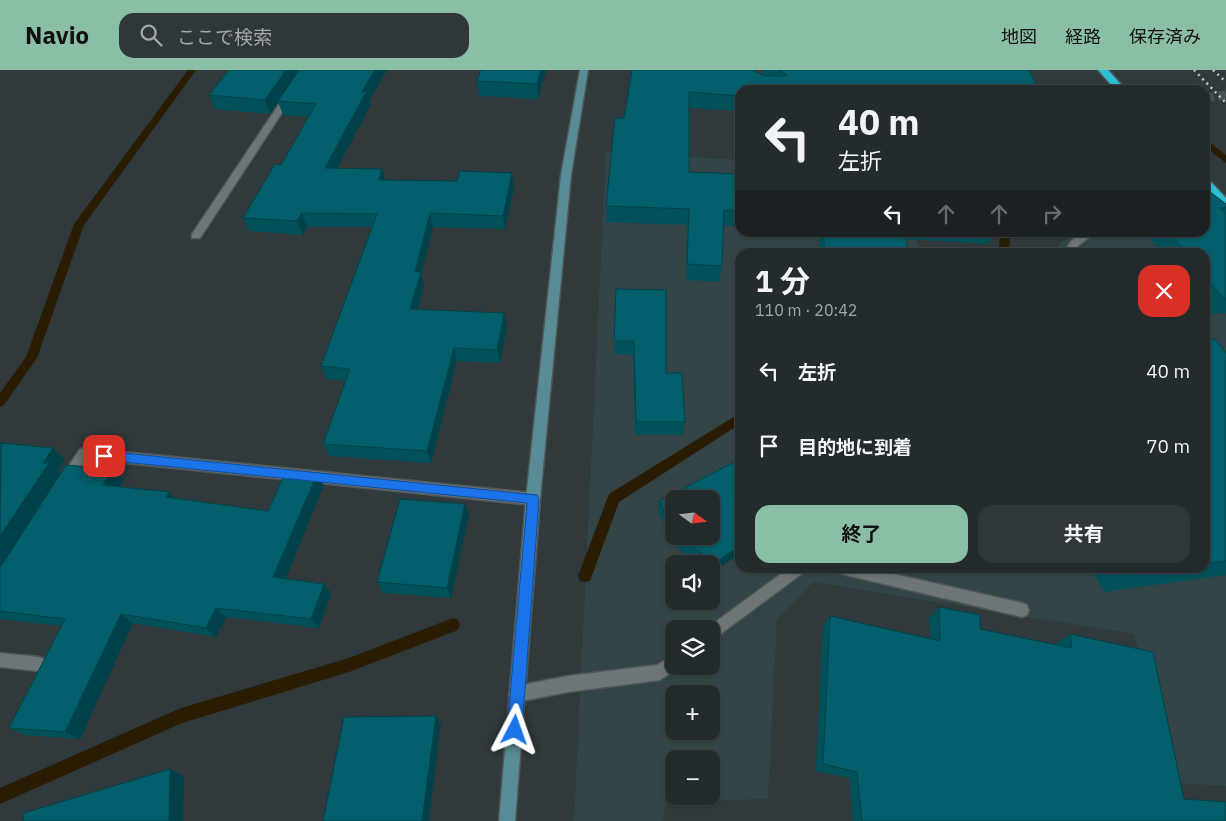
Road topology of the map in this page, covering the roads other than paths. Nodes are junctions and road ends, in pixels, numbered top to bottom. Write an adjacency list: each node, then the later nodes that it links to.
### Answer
1 (306, 70): 7 (street)
2 (584, 70): 11 (street)
3 (1103, 70): 4 (highway)
4 (1116, 85)
5 (1210, 187): 6 (highway)
6 (1226, 205)
7 (196, 236)
8 (1083, 237): 9 (street)
9 (1072, 248)
10 (58, 495): 11 (street)
11 (533, 499): 19 (street)
12 (792, 573): 15 (street)
13 (863, 573): 14 (street)
14 (1022, 610)
15 (720, 627)
16 (0, 660): 17 (street)
17 (39, 664)
18 (665, 668): 19 (street)
19 (518, 694): 20 (street)
20 (507, 821)

